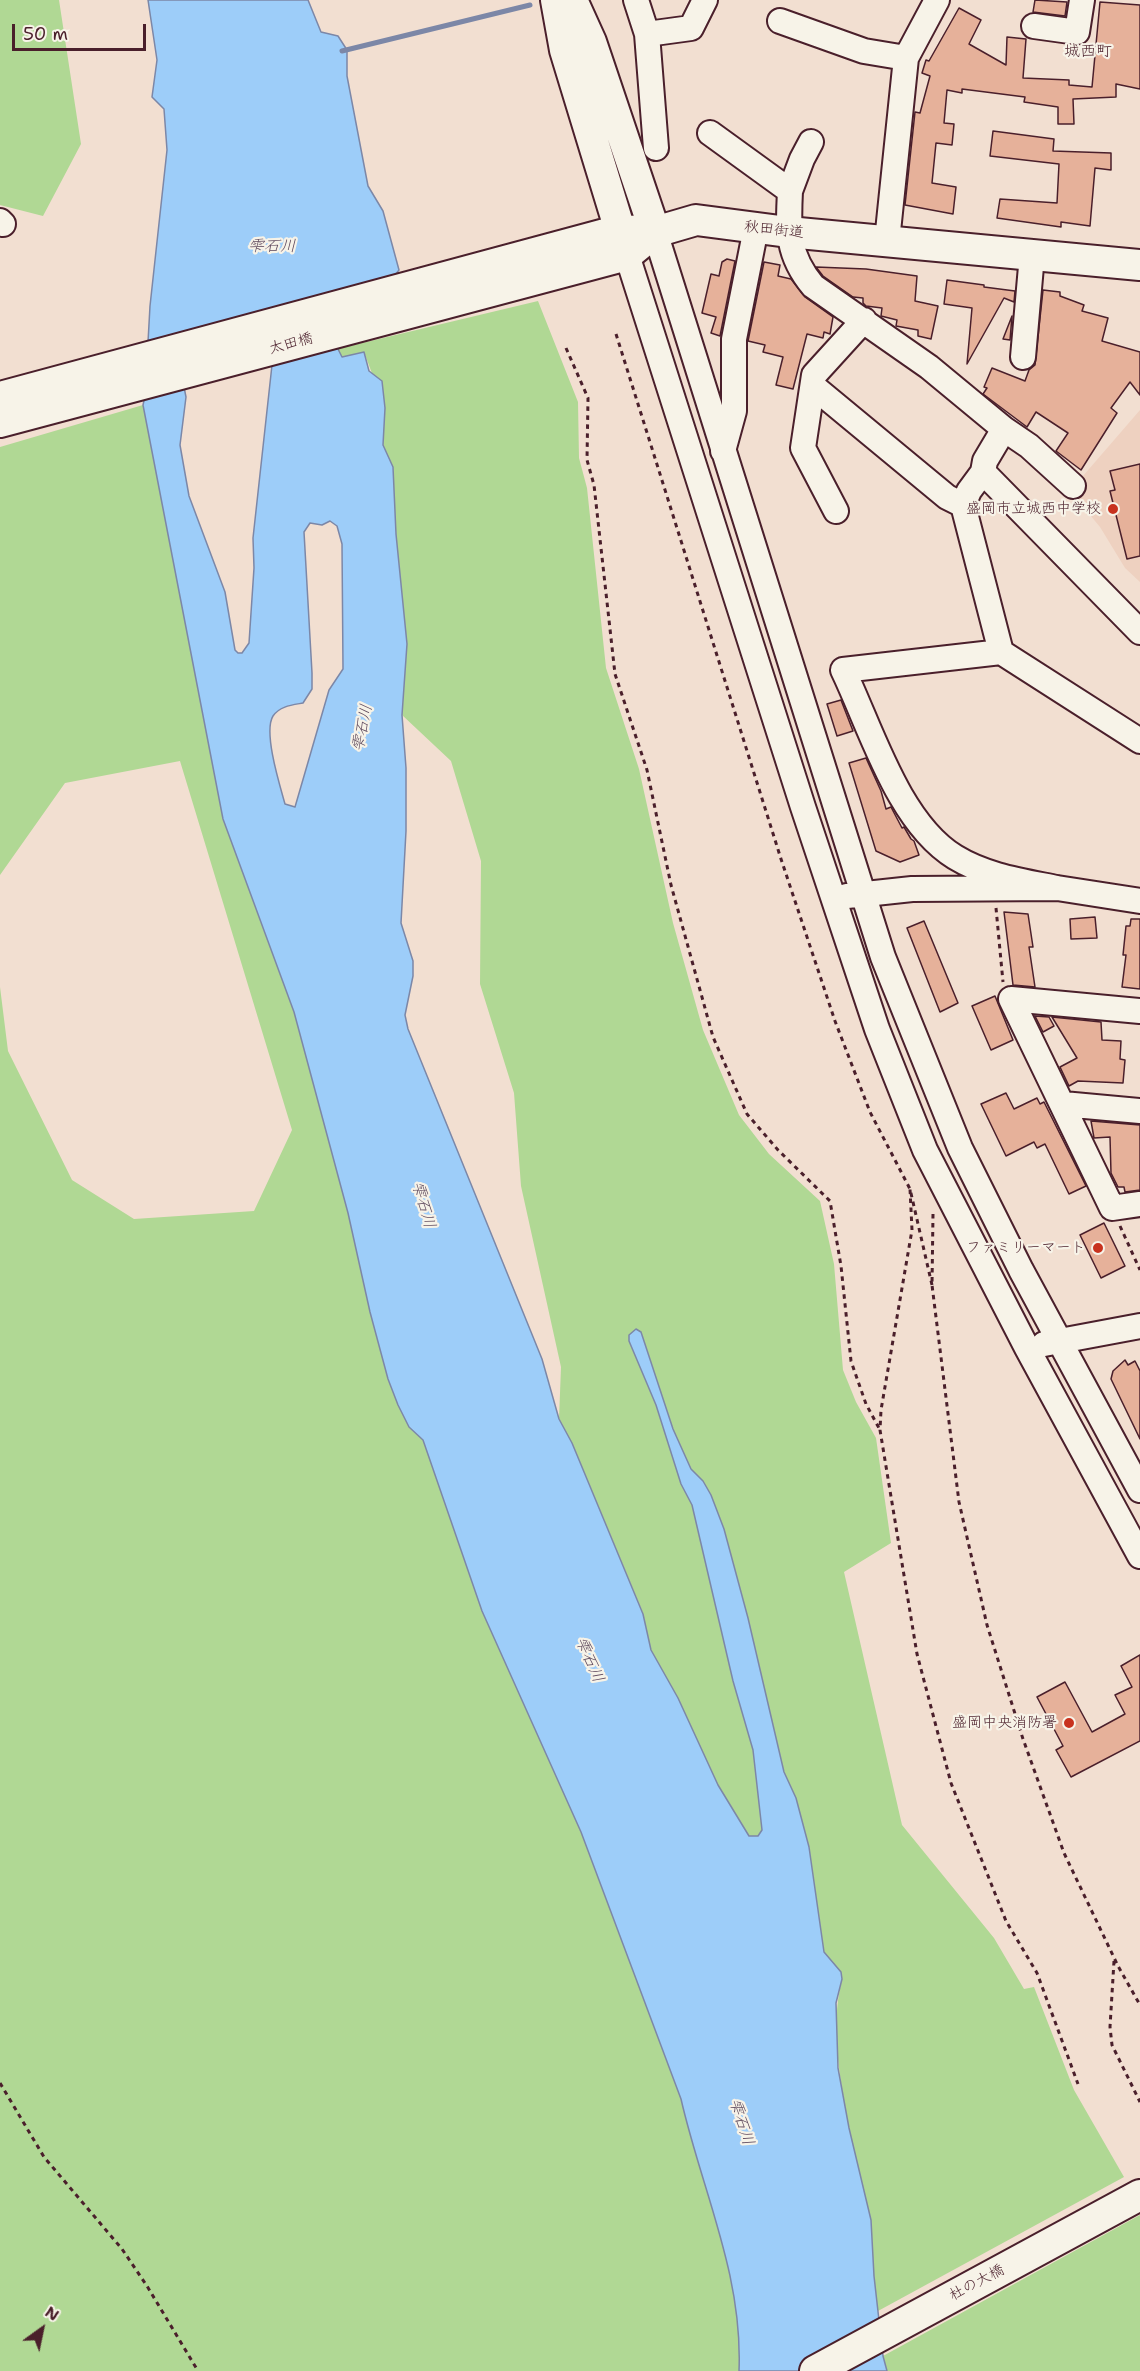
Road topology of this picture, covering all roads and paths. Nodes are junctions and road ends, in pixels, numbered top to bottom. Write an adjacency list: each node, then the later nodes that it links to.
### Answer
1 (556, 0): 19 (main road)
2 (572, 0): 16 (main road)
3 (636, 0): 9 (street)
4 (705, 0): 9 (street)
5 (937, 0): 10 (street)
6 (1082, 0): 8 (street)
7 (780, 21): 10 (street)
8 (1034, 26)
9 (647, 34): 13 (street)
10 (906, 58): 18 (street)
11 (710, 133): 14 (street)
12 (811, 142): 14 (street)
13 (656, 148)
14 (790, 191): 17 (street)
15 (756, 228): 16 (main road, 秋田街道); 17 (main road, 秋田街道); 31 (street)
16 (655, 232): 19 (main road); 31 (street)
17 (788, 232): 18 (main road, 秋田街道); 23 (street)
18 (887, 241): 21 (main road, 秋田街道)
19 (624, 243): 20 (main road); 41 (street)
20 (579, 254): 28 (main road, 太田橋); 29 (main road, 太田橋)
21 (1032, 255): 22 (main road, 秋田街道); 26 (street)
22 (1140, 265)
23 (864, 321): 27 (street); 30 (street)
24 (616, 334): 48 (path)
25 (566, 348): 57 (path)
26 (1023, 357)
27 (814, 387): 34 (street); 35 (street)
28 (0, 397)
29 (0, 422)
30 (1004, 429): 32 (street); 33 (street)
31 (723, 451): 40 (street)
32 (983, 472): 34 (street); 36 (street)
33 (1073, 486)
34 (963, 505): 37 (street)
35 (836, 511)
36 (1140, 632)
37 (1000, 652): 38 (street); 39 (street)
38 (1140, 741)
39 (1057, 888): 40 (street); 42 (street)
40 (862, 895): 41 (street); 55 (street)
41 (833, 898): 56 (street)
42 (1140, 901)
43 (996, 907): 44 (path)
44 (1011, 999): 45 (street); 46 (street)
45 (1140, 1011)
46 (1063, 1104): 47 (street); 51 (street)
47 (1140, 1111)
48 (910, 1189): 53 (path); 57 (path)
49 (933, 1204): 53 (path)
50 (1140, 1204): 51 (street)
51 (1112, 1208): 52 (path)
52 (1140, 1270)
53 (933, 1285): 60 (path)
54 (1140, 1326): 55 (street)
55 (1060, 1341): 56 (street); 58 (street)
56 (1027, 1348): 59 (street)
57 (880, 1430): 63 (path)
58 (1140, 1490)
59 (1140, 1556)
60 (1114, 1959): 61 (path); 64 (path)
61 (1140, 2005)
62 (0, 2083): 66 (path)
63 (1078, 2084)
64 (1140, 2102)
65 (1140, 2195): 67 (main road, 杜の大橋)
66 (198, 2371)
67 (815, 2371)

